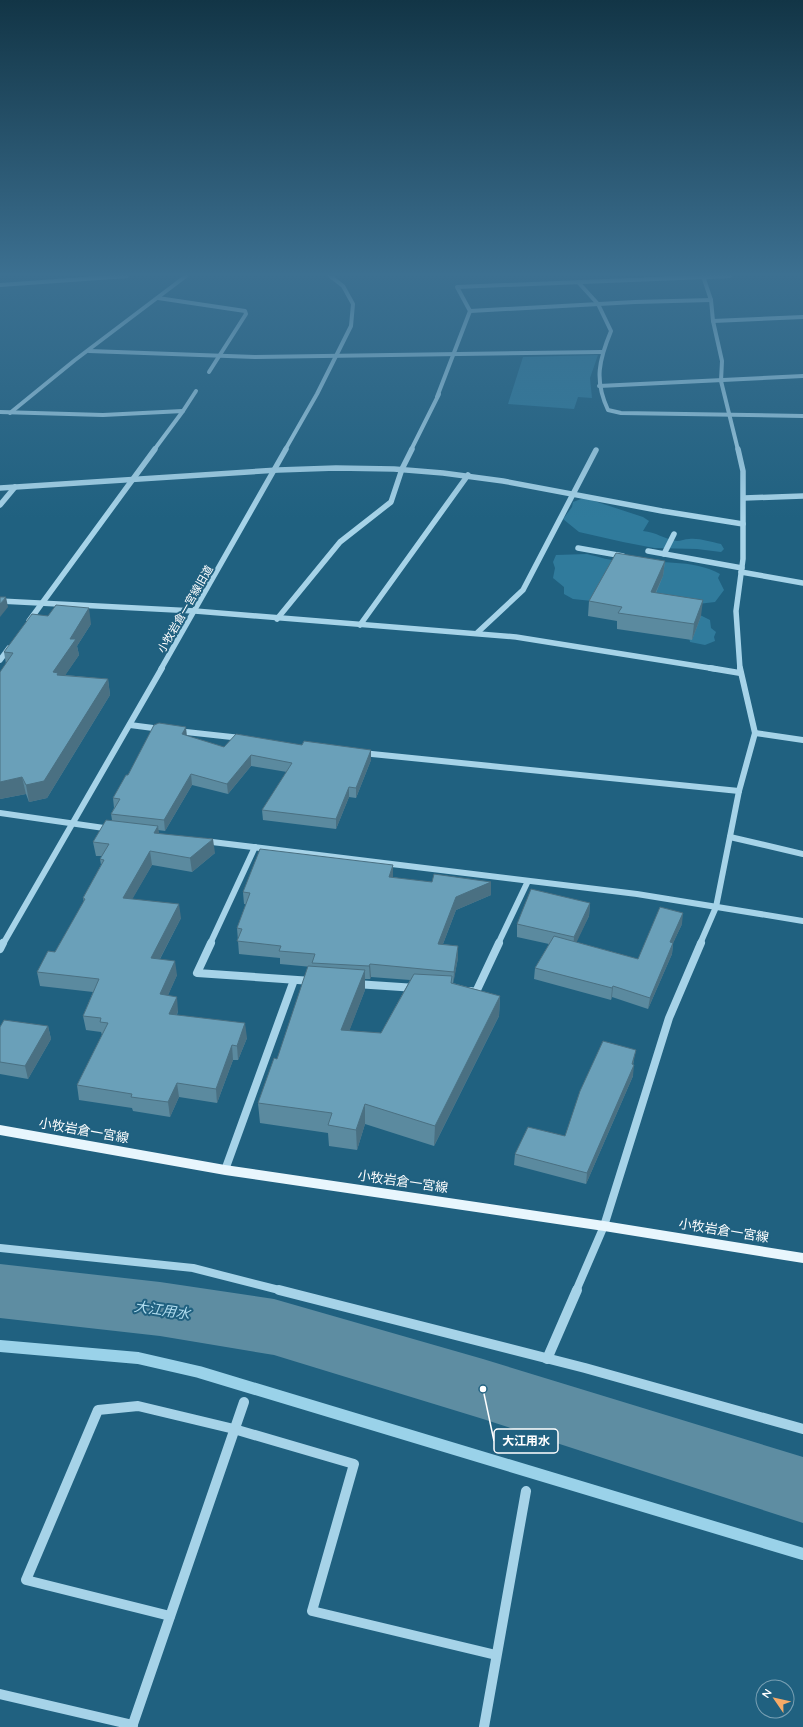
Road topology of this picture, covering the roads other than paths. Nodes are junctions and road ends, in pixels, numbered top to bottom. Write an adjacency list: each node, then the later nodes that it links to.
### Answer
1 (220, 356): 7 (street)
2 (335, 356): 19 (street, 小牧岩倉一宮線旧道)
3 (81, 357): 14 (street)
4 (454, 357): 18 (street)
5 (601, 357): 10 (street)
6 (721, 357): 9 (street)
7 (209, 372)
8 (803, 376): 9 (street)
9 (721, 381): 10 (street); 15 (street)
10 (599, 386): 15 (street)
11 (196, 391): 12 (street)
12 (183, 411): 14 (street); 21 (street)
13 (0, 412): 14 (street)
14 (10, 413)
15 (729, 414): 16 (street); 26 (street)
16 (803, 416)
17 (596, 450): 24 (street)
18 (402, 469): 19 (street); 20 (street); 39 (street)
19 (274, 470): 21 (street); 38 (street, 小牧岩倉一宮線旧道)
20 (468, 475): 24 (street); 40 (street)
21 (133, 478): 22 (street); 37 (street)
22 (15, 487): 23 (street); 27 (street)
23 (0, 488)
24 (573, 493): 28 (street); 42 (street)
25 (803, 496): 26 (street)
26 (744, 498): 28 (street)
27 (0, 505)
28 (743, 524): 34 (street)
29 (674, 534): 32 (street)
30 (578, 548): 33 (street)
31 (648, 551): 32 (street)
32 (664, 554): 34 (street)
33 (628, 558)
34 (742, 570): 35 (street); 45 (street)
35 (803, 583)
36 (0, 601): 37 (street)
37 (42, 604): 38 (street); 41 (street)
38 (195, 611): 39 (street); 46 (street, 小牧岩倉一宮線旧道)
39 (277, 619): 40 (street)
40 (360, 625): 42 (street)
41 (23, 629)
42 (477, 634): 45 (street)
43 (14, 642): 44 (street)
44 (0, 660)
45 (740, 673): 47 (street)
46 (130, 725): 48 (street); 53 (street, 小牧岩倉一宮線旧道)
47 (755, 733): 49 (street); 51 (street)
48 (247, 739)
49 (803, 740)
50 (357, 752): 51 (street)
51 (740, 791): 55 (street)
52 (0, 812): 53 (street)
53 (72, 824): 54 (street); 62 (street, 小牧岩倉一宮線旧道)
54 (118, 830)
55 (730, 837): 58 (street); 60 (street)
56 (194, 840): 57 (street)
57 (256, 847): 59 (street); 63 (street)
58 (803, 854)
59 (528, 881): 60 (street); 67 (street)
60 (716, 907): 61 (street); 70 (street)
61 (803, 921)
62 (0, 948)
63 (294, 980): 64 (street); 69 (street)
64 (318, 982)
65 (350, 984): 66 (street)
66 (421, 988)
67 (460, 991)
68 (0, 1130): 69 (main road, 小牧岩倉一宮線)
69 (225, 1170): 70 (main road, 小牧岩倉一宮線)
70 (604, 1226): 72 (main road, 小牧岩倉一宮線); 73 (street)
71 (0, 1248): 73 (street)
72 (803, 1258)
73 (548, 1359): 75 (street)
74 (244, 1402): 76 (street)
75 (803, 1429)
76 (234, 1430): 78 (street); 78 (street); 79 (street)
77 (526, 1491): 79 (street)
78 (170, 1616): 81 (street)
79 (496, 1655): 82 (street)
80 (0, 1694): 81 (street)
81 (132, 1726)
82 (484, 1727)

